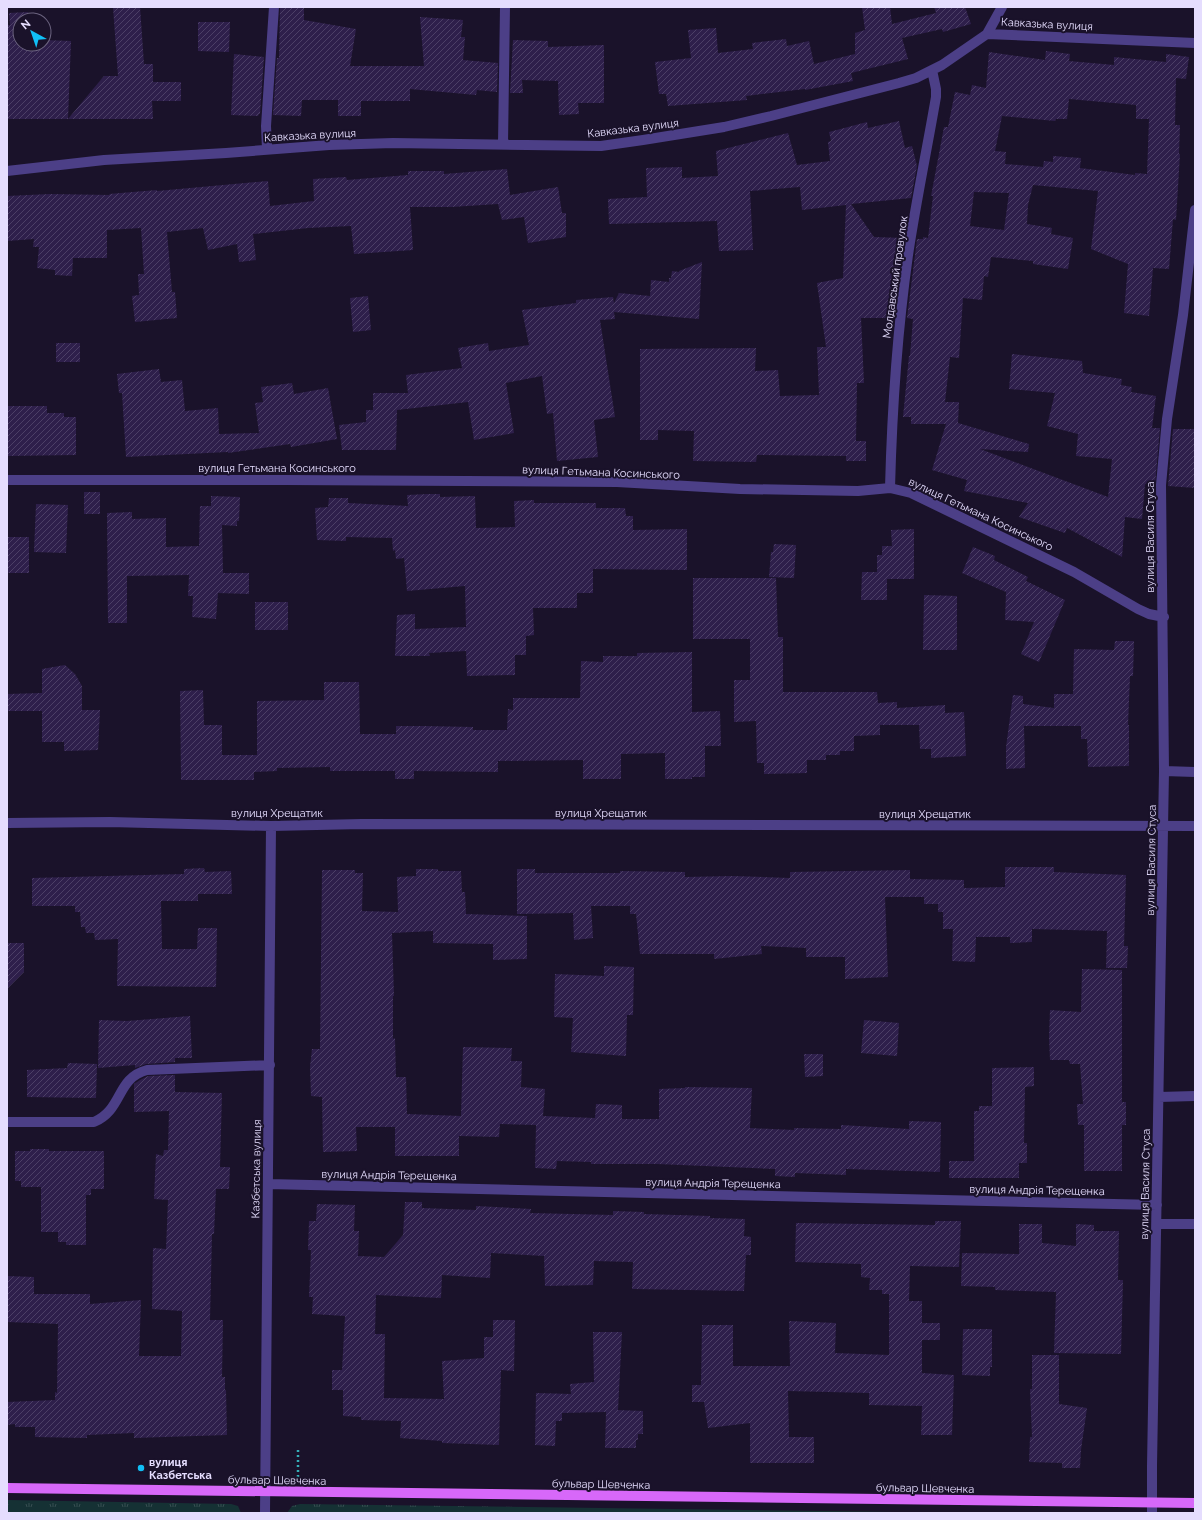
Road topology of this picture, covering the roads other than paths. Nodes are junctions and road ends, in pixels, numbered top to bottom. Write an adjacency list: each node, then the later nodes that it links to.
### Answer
1 (274, 7): 8 (street)
2 (505, 7): 7 (street)
3 (1002, 7): 4 (street)
4 (987, 34): 5 (street, Кавказька вулиця); 6 (street, Кавказька вулиця)
5 (1195, 43)
6 (932, 70): 7 (street, Кавказька вулиця); 12 (street, Молдавський провулок)
7 (503, 144): 8 (street, Кавказька вулиця)
8 (267, 149): 9 (street, Кавказька вулиця)
9 (7, 170)
10 (1195, 210): 13 (street, вулиця Василя Стуса)
11 (7, 480): 12 (street, вулиця Гетьмана Косинського)
12 (890, 488): 13 (street, вулиця Гетьмана Косинського)
13 (1164, 617): 14 (street, вулиця Василя Стуса)
14 (1164, 772): 15 (street); 18 (street, вулиця Василя Стуса)
15 (1195, 772)
16 (7, 823): 17 (street, вулиця Хрещатик)
17 (271, 826): 18 (street, вулиця Хрещатик); 20 (street, Казбетська вулиця)
18 (1163, 826): 19 (street, вулиця Хрещатик); 22 (street, вулиця Василя Стуса)
19 (1195, 826)
20 (270, 1066): 23 (street); 24 (street, Казбетська вулиця)
21 (1195, 1096): 22 (street)
22 (1159, 1097): 25 (street, вулиця Василя Стуса)
23 (7, 1122)
24 (268, 1184): 25 (street, вулиця Андрія Терещенка); 29 (street, Казбетська вулиця)
25 (1157, 1205): 26 (street, вулиця Василя Стуса)
26 (1157, 1224): 27 (street); 31 (street, вулиця Василя Стуса)
27 (1195, 1224)
28 (7, 1488): 29 (main road, бульвар Шевченка)
29 (265, 1492): 31 (main road, бульвар Шевченка); 32 (street, Казбетська вулиця)
30 (1195, 1504): 31 (main road, бульвар Шевченка)
31 (1152, 1508)
32 (265, 1513)

